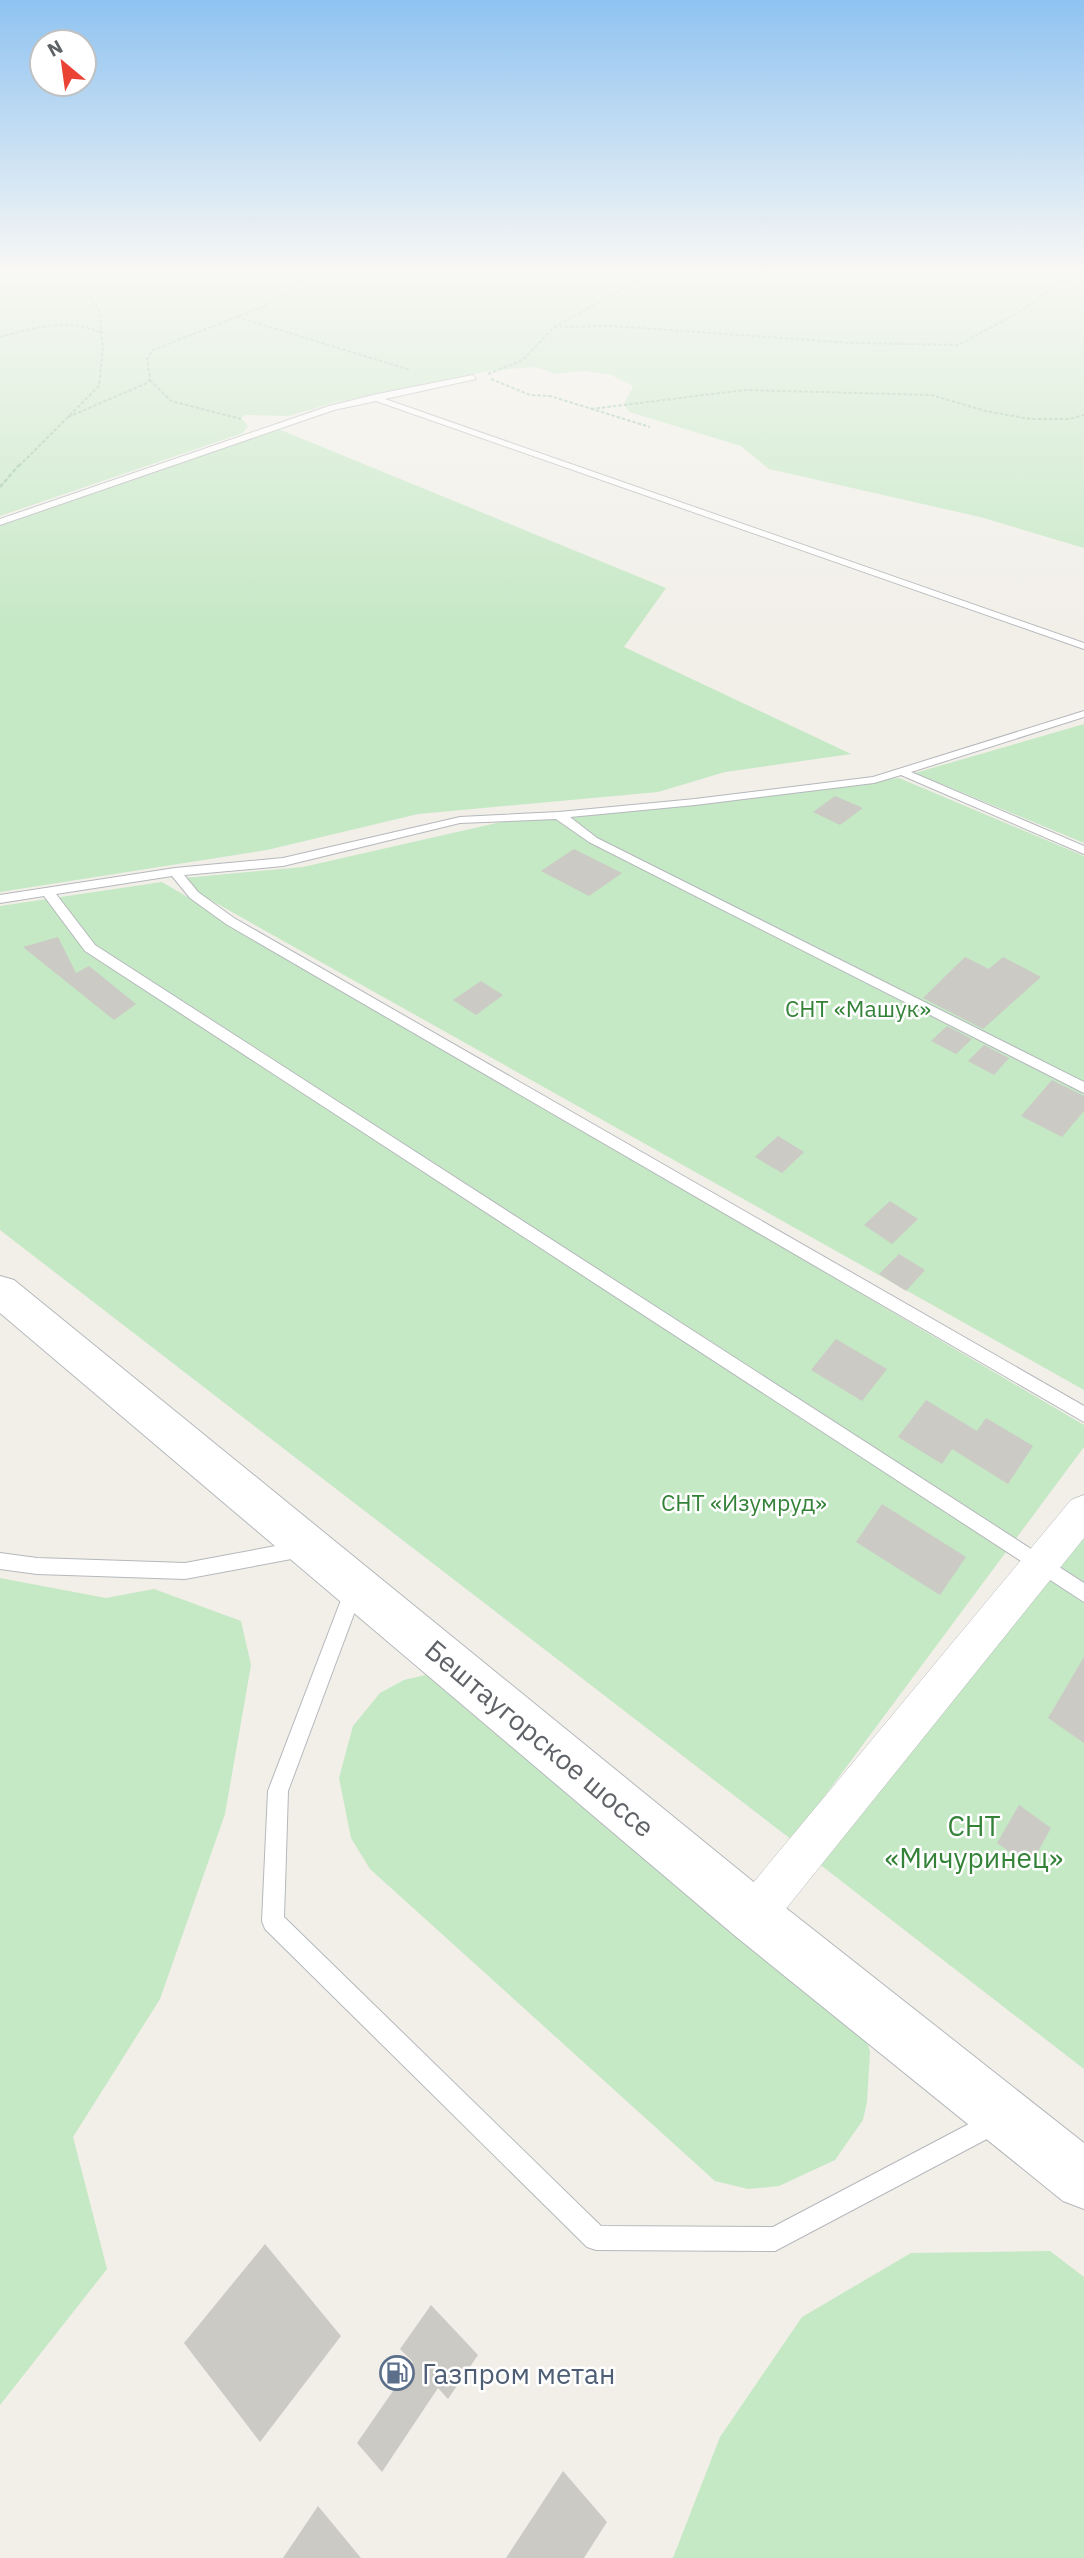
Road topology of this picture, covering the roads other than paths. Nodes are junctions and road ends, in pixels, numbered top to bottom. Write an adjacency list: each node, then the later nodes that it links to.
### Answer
1 (406, 390): 2 (lane)
2 (373, 397): 3 (lane); 4 (lane)
3 (0, 522)
4 (1084, 646)
5 (1084, 715): 6 (lane)
6 (900, 771): 7 (lane); 8 (lane)
7 (559, 815): 9 (lane); 12 (lane)
8 (1084, 850)
9 (175, 873): 10 (lane); 14 (lane)
10 (47, 891): 11 (lane); 18 (lane)
11 (0, 899)
12 (1084, 1088)
13 (0, 1291): 16 (street, Бештаугорское шоссе)
14 (1084, 1415)
15 (1084, 1511): 18 (street)
16 (312, 1548): 17 (lane); 19 (street, Бештаугорское шоссе)
17 (0, 1560)
18 (1041, 1566): 20 (lane); 21 (street)
19 (356, 1585): 21 (street, Бештаугорское шоссе); 22 (lane)
20 (1084, 1593)
21 (752, 1916): 22 (street, Бештаугорское шоссе)
22 (1006, 2117): 23 (street, Бештаугорское шоссе)
23 (1084, 2180)

